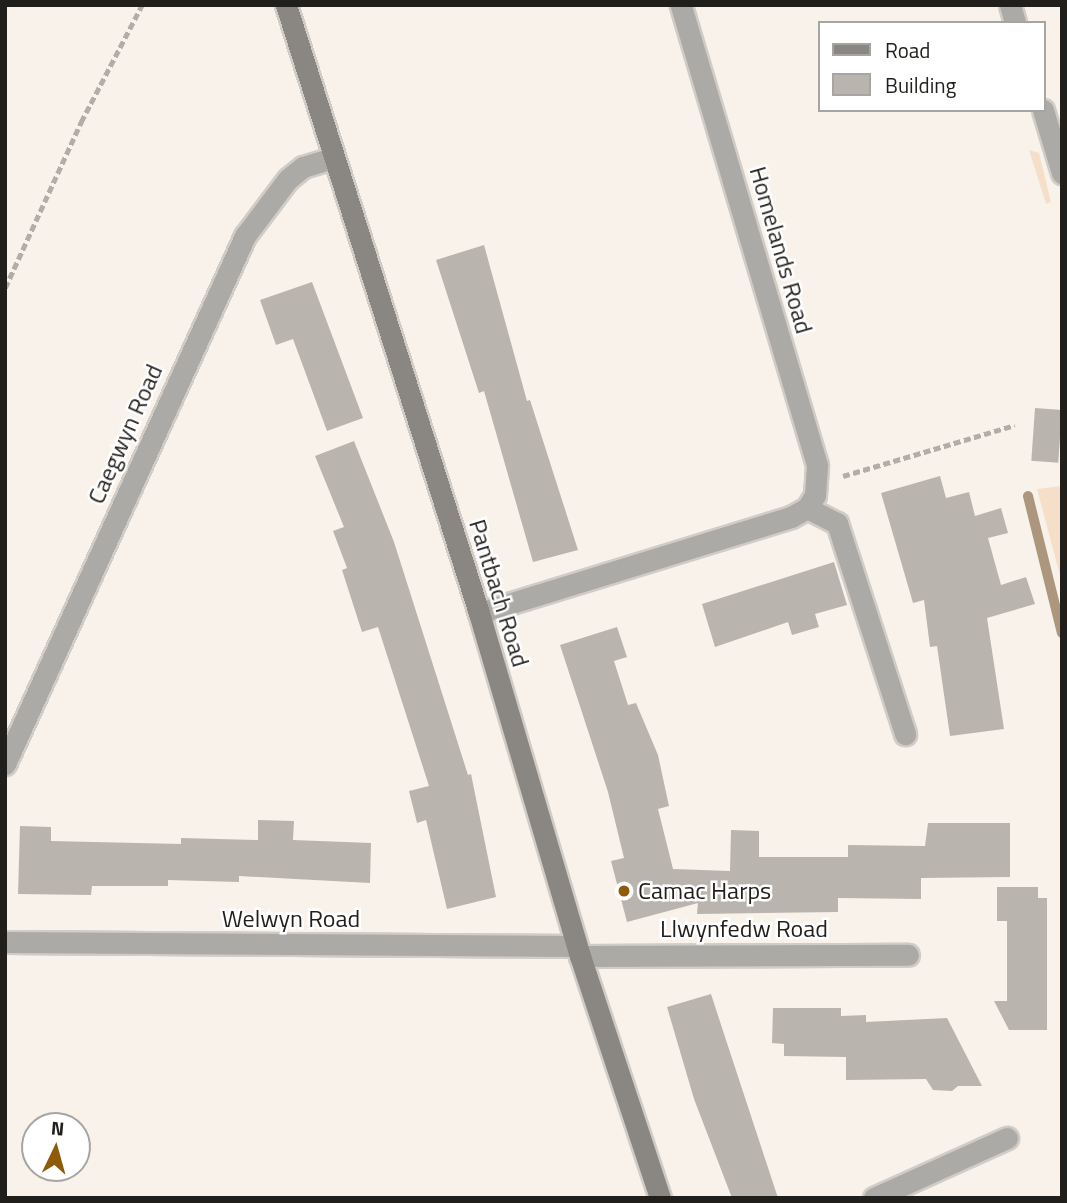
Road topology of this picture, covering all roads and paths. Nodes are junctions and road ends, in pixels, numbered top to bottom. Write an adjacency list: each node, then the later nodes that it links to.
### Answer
1 (142, 5): 7 (path)
2 (286, 5): 5 (street, Pantbach Road)
3 (681, 5): 10 (street, Homelands Road)
4 (1043, 112): 6 (street)
5 (332, 158): 11 (street, Pantbach Road); 13 (street, Caegwyn Road)
6 (1062, 173)
7 (5, 288)
8 (1015, 425): 9 (path)
9 (843, 476)
10 (807, 508): 11 (street); 12 (street)
11 (479, 612): 15 (street, Pantbach Road)
12 (905, 734)
13 (5, 764)
14 (5, 942): 15 (street, Welwyn Road)
15 (578, 951): 16 (street, Llwynfedw Road); 18 (street, Pantbach Road)
16 (908, 955)
17 (1007, 1138): 19 (street)
18 (660, 1198)
19 (874, 1198)

